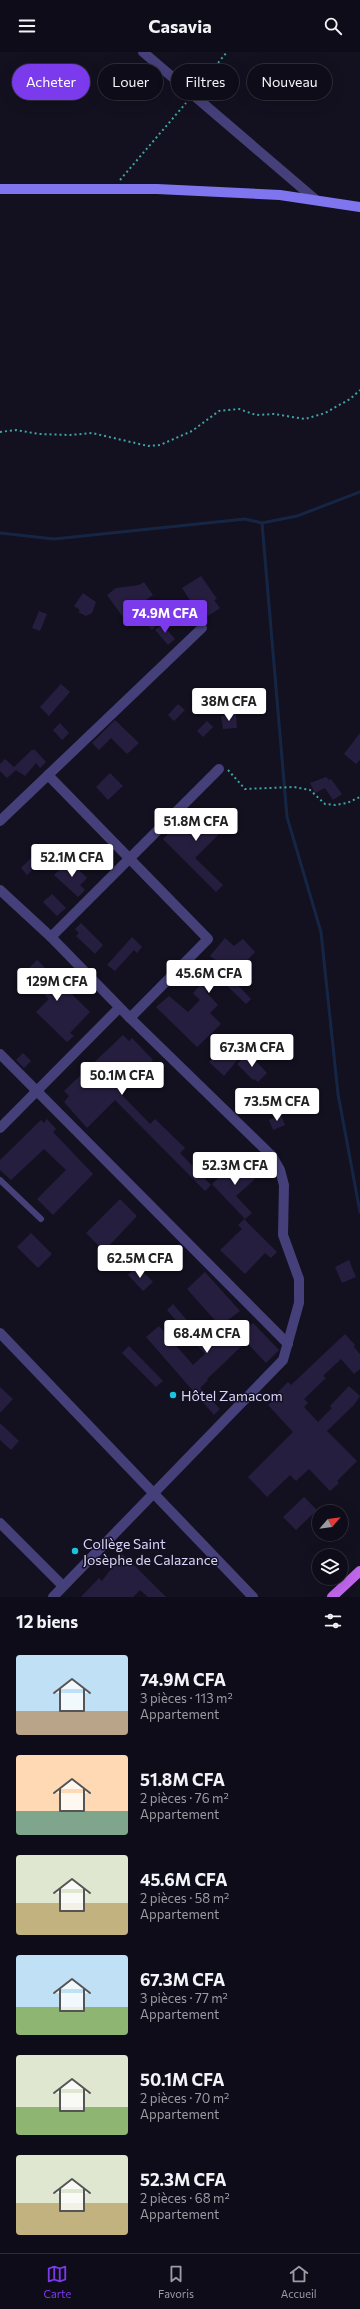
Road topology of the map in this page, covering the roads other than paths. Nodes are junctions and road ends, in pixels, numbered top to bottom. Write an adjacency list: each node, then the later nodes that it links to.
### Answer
1 (143, 52): 3 (street)
2 (0, 189): 3 (street)
3 (316, 200): 4 (street)
4 (360, 207)
5 (202, 628): 7 (street)
6 (219, 769): 9 (street)
7 (48, 775): 8 (street); 9 (street)
8 (0, 821)
9 (130, 859): 11 (street); 13 (street)
10 (0, 890): 11 (street)
11 (51, 937): 12 (street)
12 (119, 1008): 13 (street); 15 (street)
13 (130, 1018): 20 (street)
14 (0, 1054): 15 (street)
15 (37, 1090): 16 (street); 20 (street)
16 (0, 1128)
17 (0, 1180): 18 (lane)
18 (41, 1219)
19 (0, 1333): 21 (street)
20 (288, 1344): 21 (street)
21 (153, 1493): 24 (street); 26 (street)
22 (0, 1523): 24 (street)
23 (360, 1571): 27 (main road)
24 (63, 1586): 25 (street)
25 (53, 1597)
26 (253, 1597)
27 (332, 1597)

